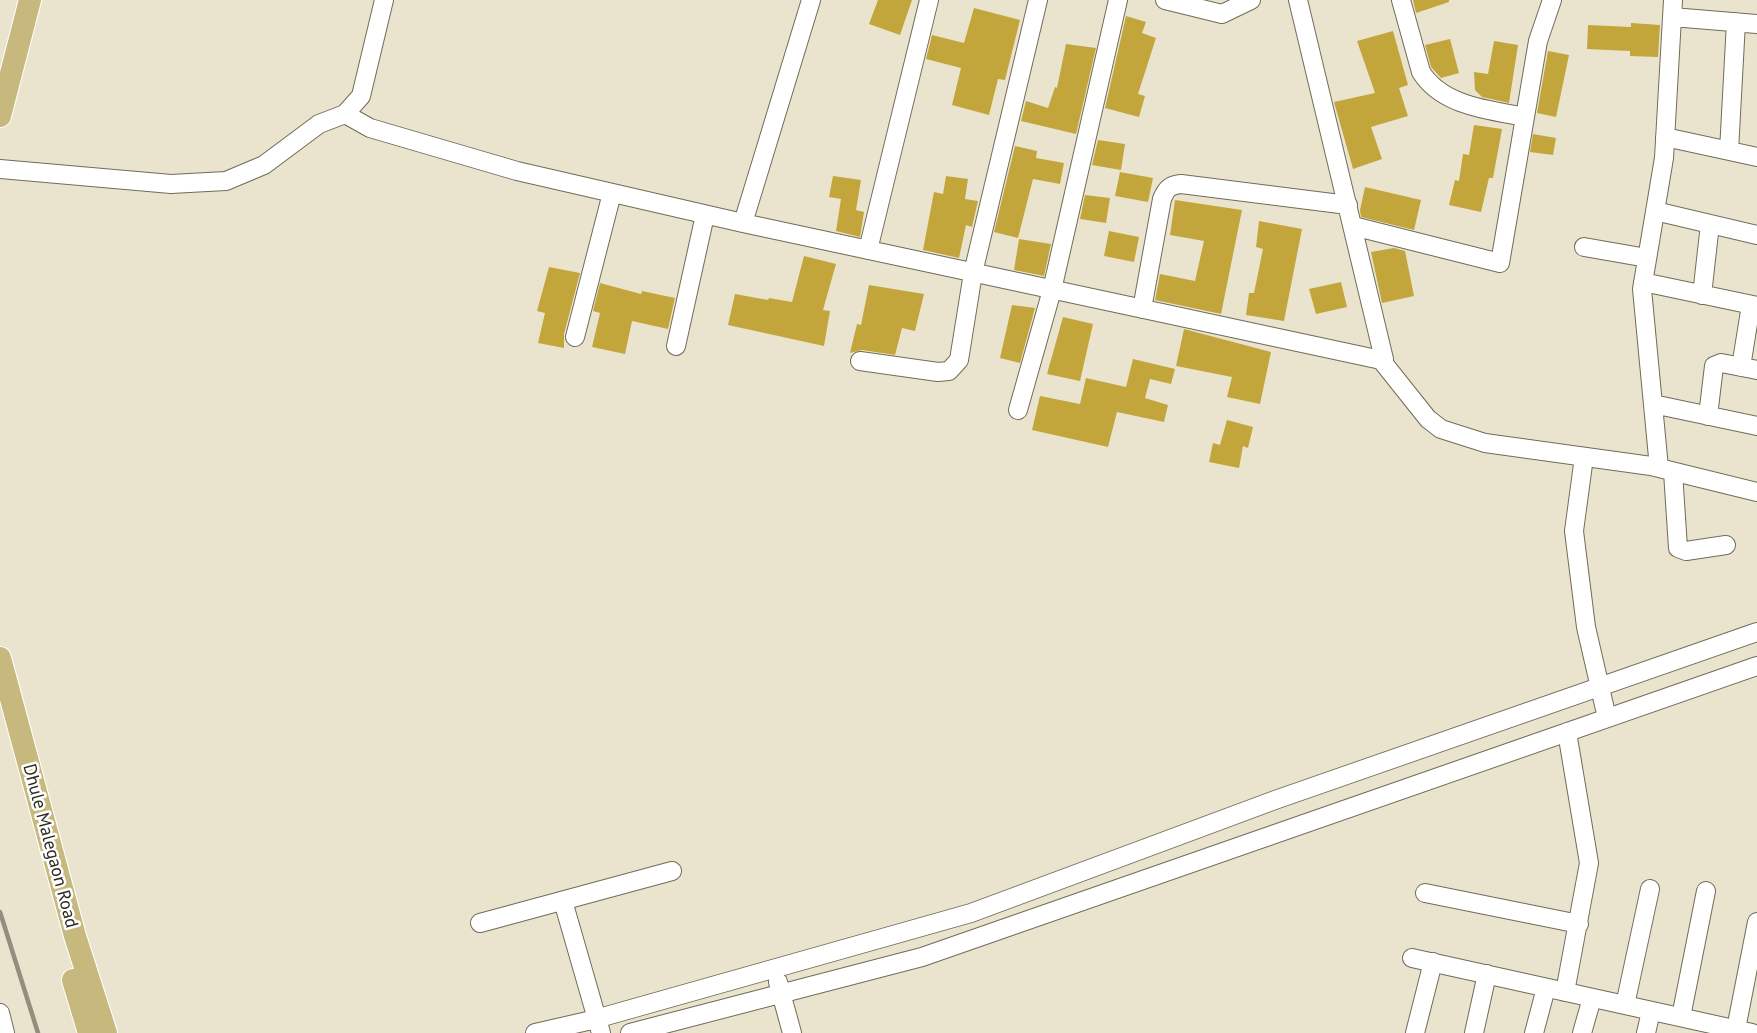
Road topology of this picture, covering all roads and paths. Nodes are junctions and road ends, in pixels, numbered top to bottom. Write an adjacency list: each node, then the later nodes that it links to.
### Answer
1 (14, 0): 16 (main road)
2 (30, 0): 18 (main road)
3 (384, 0): 17 (street)
4 (811, 0): 28 (street)
5 (929, 0): 33 (street)
6 (1038, 0): 35 (street)
7 (1118, 0): 37 (street)
8 (1165, 0): 9 (street)
9 (1251, 0)
10 (1298, 0): 25 (street)
11 (1401, 0): 19 (street)
12 (1552, 0): 19 (street)
13 (1672, 9): 14 (street); 20 (street)
14 (1736, 22): 15 (street); 21 (street)
15 (1757, 24)
16 (0, 52)
17 (345, 114): 23 (street); 24 (street)
18 (0, 116)
19 (1525, 117): 30 (street)
20 (1665, 137): 21 (street); 26 (street)
21 (1730, 151): 22 (street)
22 (1757, 157)
23 (0, 169)
24 (612, 193): 27 (street); 41 (street)
25 (1348, 205): 30 (street); 40 (street)
26 (1655, 211): 29 (street); 34 (street)
27 (705, 215): 28 (street); 42 (street)
28 (743, 224): 33 (street)
29 (1710, 224): 31 (street); 38 (street)
30 (1353, 226): 43 (street)
31 (1757, 235)
32 (1584, 247): 34 (street)
33 (868, 250): 35 (street)
34 (1647, 258): 36 (street)
35 (973, 273): 37 (street); 44 (street)
36 (1643, 282): 38 (street); 46 (street)
37 (1052, 290): 40 (street); 47 (street)
38 (1702, 295): 39 (street)
39 (1754, 306): 45 (street)
40 (1142, 309): 43 (street)
41 (575, 337)
42 (676, 346)
43 (1381, 360): 50 (street)
44 (860, 361)
45 (1749, 369): 48 (street)
46 (1653, 404): 48 (street); 51 (street)
47 (1018, 410)
48 (1708, 416): 49 (street)
49 (1757, 426)
50 (1584, 457): 51 (street); 57 (street)
51 (1666, 470): 52 (street); 53 (street)
52 (1757, 492)
53 (1726, 545)
54 (1757, 632): 57 (street)
55 (0, 658): 88 (main road, Dhule Malegaon Road)
56 (1757, 666): 58 (street)
57 (1599, 687): 58 (street); 62 (street)
58 (1607, 718): 60 (street)
59 (0, 720): 87 (main road, Dhule Malegaon Road)
60 (1567, 732): 66 (street); 70 (street)
61 (672, 871): 67 (street)
62 (1082, 872): 66 (street); 73 (street)
63 (1650, 889): 79 (street)
64 (1706, 891): 82 (street)
65 (1425, 893): 70 (street)
66 (1094, 897): 77 (street)
67 (563, 901): 69 (street); 83 (street)
68 (1757, 922): 85 (street)
69 (480, 923)
70 (1579, 924): 76 (street)
71 (1412, 958): 72 (street)
72 (1433, 962): 74 (street); 92 (street)
73 (774, 969): 77 (street); 83 (street)
74 (1487, 974): 75 (street); 93 (street)
75 (1546, 988): 76 (street); 94 (street)
76 (1565, 992): 78 (street)
77 (781, 994): 90 (street); 91 (street)
78 (1592, 998): 79 (street); 95 (street)
79 (1625, 1005): 80 (street)
80 (1651, 1011): 82 (street); 96 (street)
81 (0, 1013): 86 (street)
82 (1681, 1017): 84 (street)
83 (599, 1026): 89 (street)
84 (1703, 1028): 85 (street)
85 (1744, 1031)
86 (5, 1033)
87 (88, 1033)
88 (106, 1033)
89 (535, 1033)
90 (630, 1033)
91 (792, 1033)
92 (1415, 1033)
93 (1474, 1033)
94 (1534, 1033)
95 (1582, 1033)
96 (1646, 1033)

